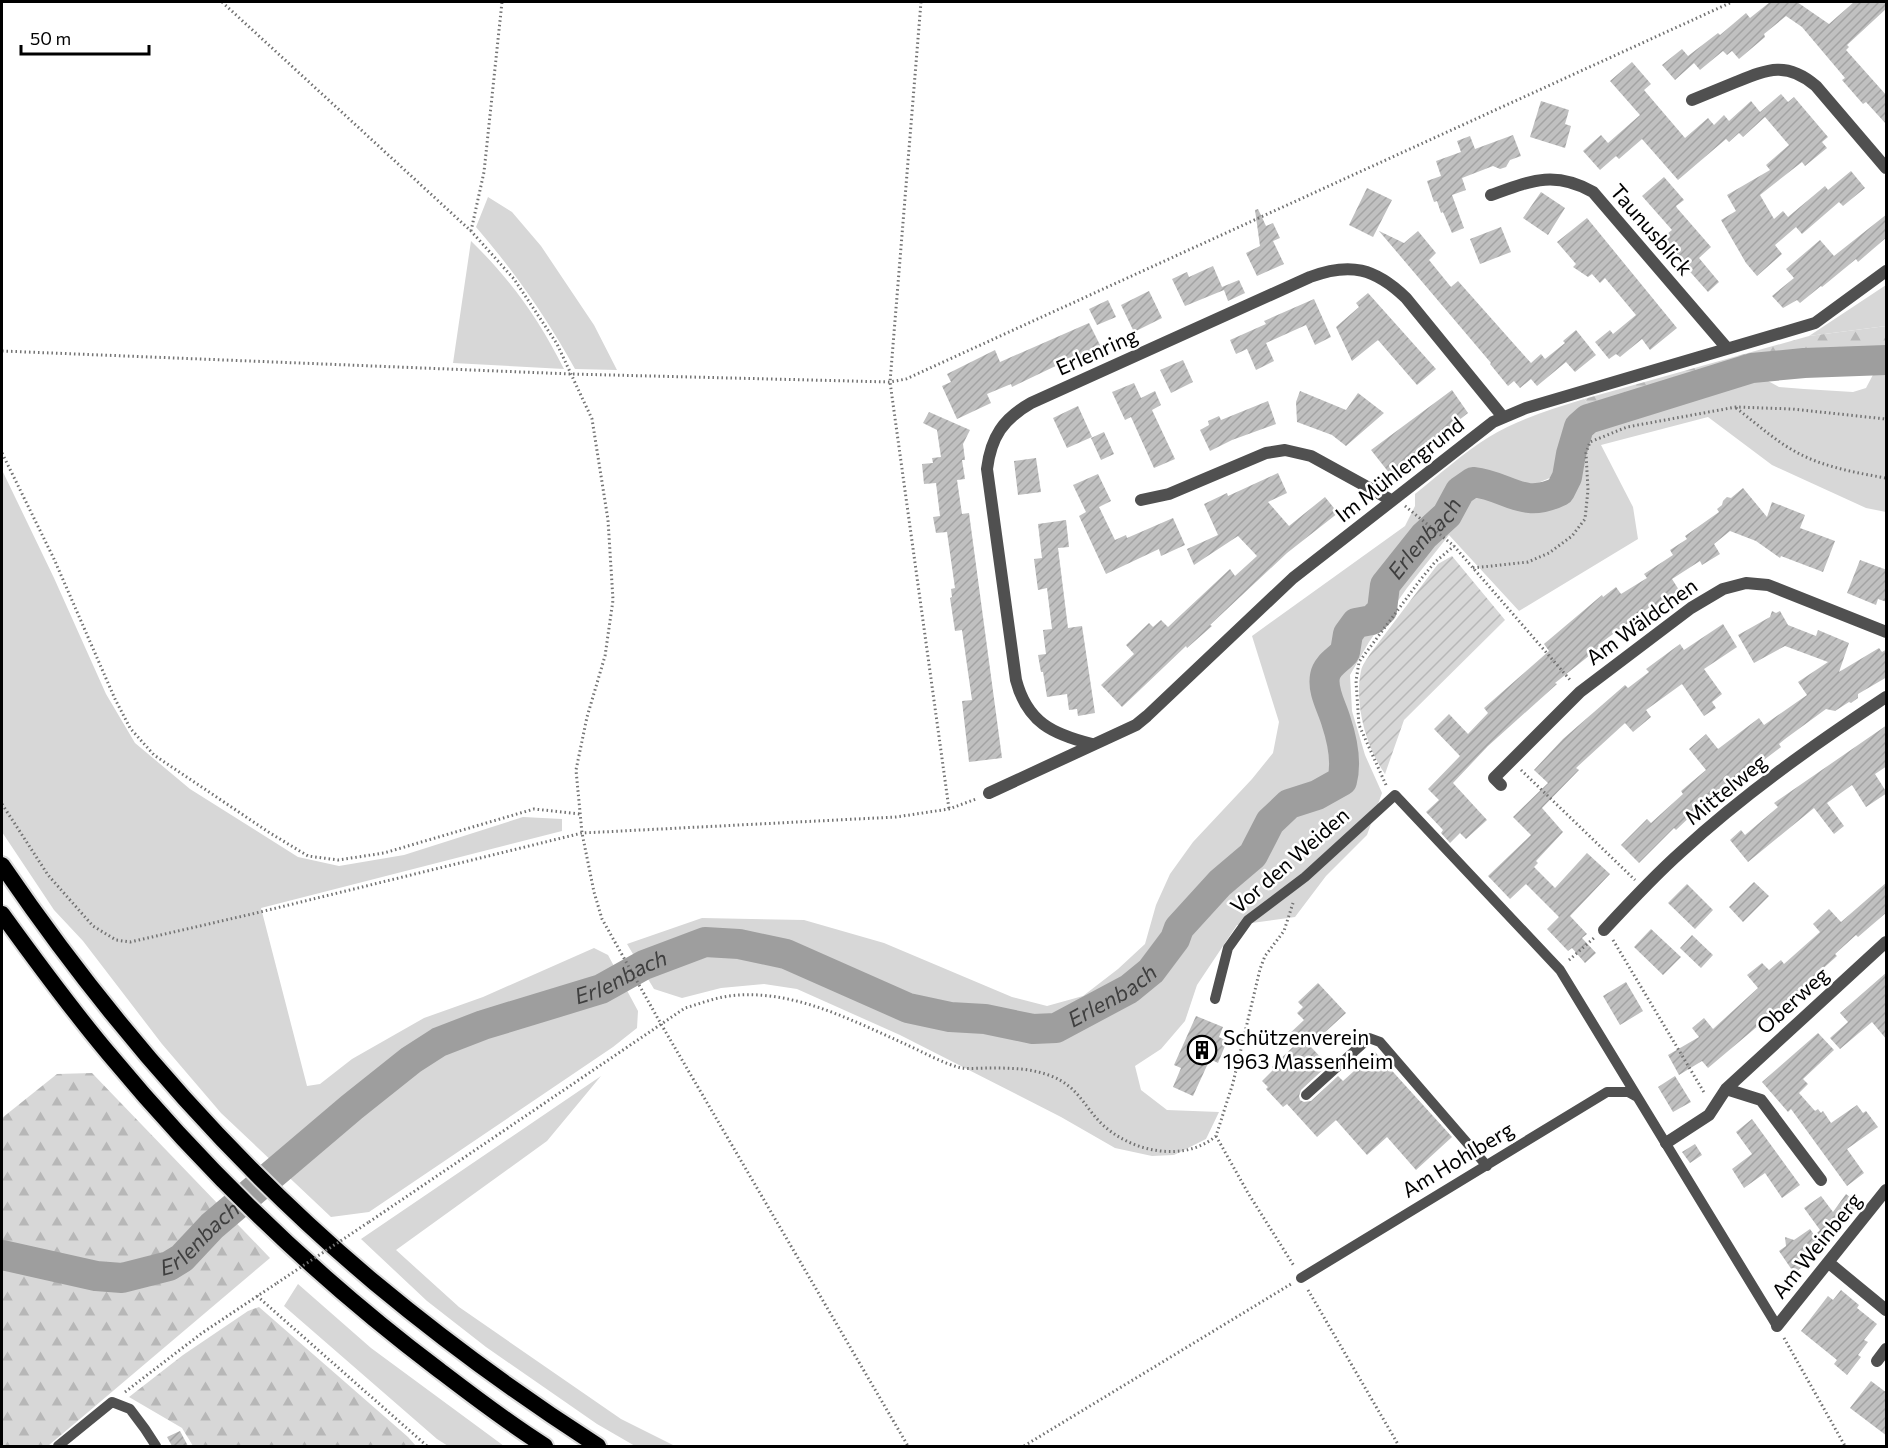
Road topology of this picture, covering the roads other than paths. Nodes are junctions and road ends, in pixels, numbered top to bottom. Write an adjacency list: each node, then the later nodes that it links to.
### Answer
1 (1692, 100): 2 (street)
2 (1887, 168)
3 (1491, 195): 5 (street, Taunusblick)
4 (1887, 272): 5 (street, Im Mühlengrund)
5 (1726, 348): 6 (street, Im Mühlengrund)
6 (1503, 417): 8 (street, Im Mühlengrund); 11 (street, Erlenring)
7 (1141, 500): 8 (street)
8 (1391, 500): 11 (street, Im Mühlengrund)
9 (1887, 632): 12 (street, Am Wäldchen)
10 (1887, 697): 16 (street, Mittelweg)
11 (1092, 744): 13 (street, Im Mühlengrund)
12 (1501, 785)
13 (989, 793)
14 (2, 865): 35 (highway)
15 (2, 914): 34 (highway)
16 (1604, 930)
17 (1887, 942): 19 (street, Oberweg)
18 (1215, 999): 21 (lane, Vor den Weiden)
19 (1726, 1089): 22 (street, Oberweg); 24 (street)
20 (1306, 1095): 23 (lane)
21 (1637, 1097): 22 (lane); 23 (lane, Am Hohlberg)
22 (1666, 1143): 29 (lane)
23 (1487, 1166): 27 (lane, Am Hohlberg)
24 (1821, 1180)
25 (1887, 1190): 26 (street, Am Weinberg)
26 (1829, 1263): 28 (street); 29 (street, Am Weinberg)
27 (1301, 1278)
28 (1887, 1310)
29 (1777, 1326)
30 (1887, 1349): 31 (street)
31 (1877, 1361)
32 (58, 1446): 33 (lane)
33 (156, 1446)
34 (545, 1446)
35 (598, 1446)

